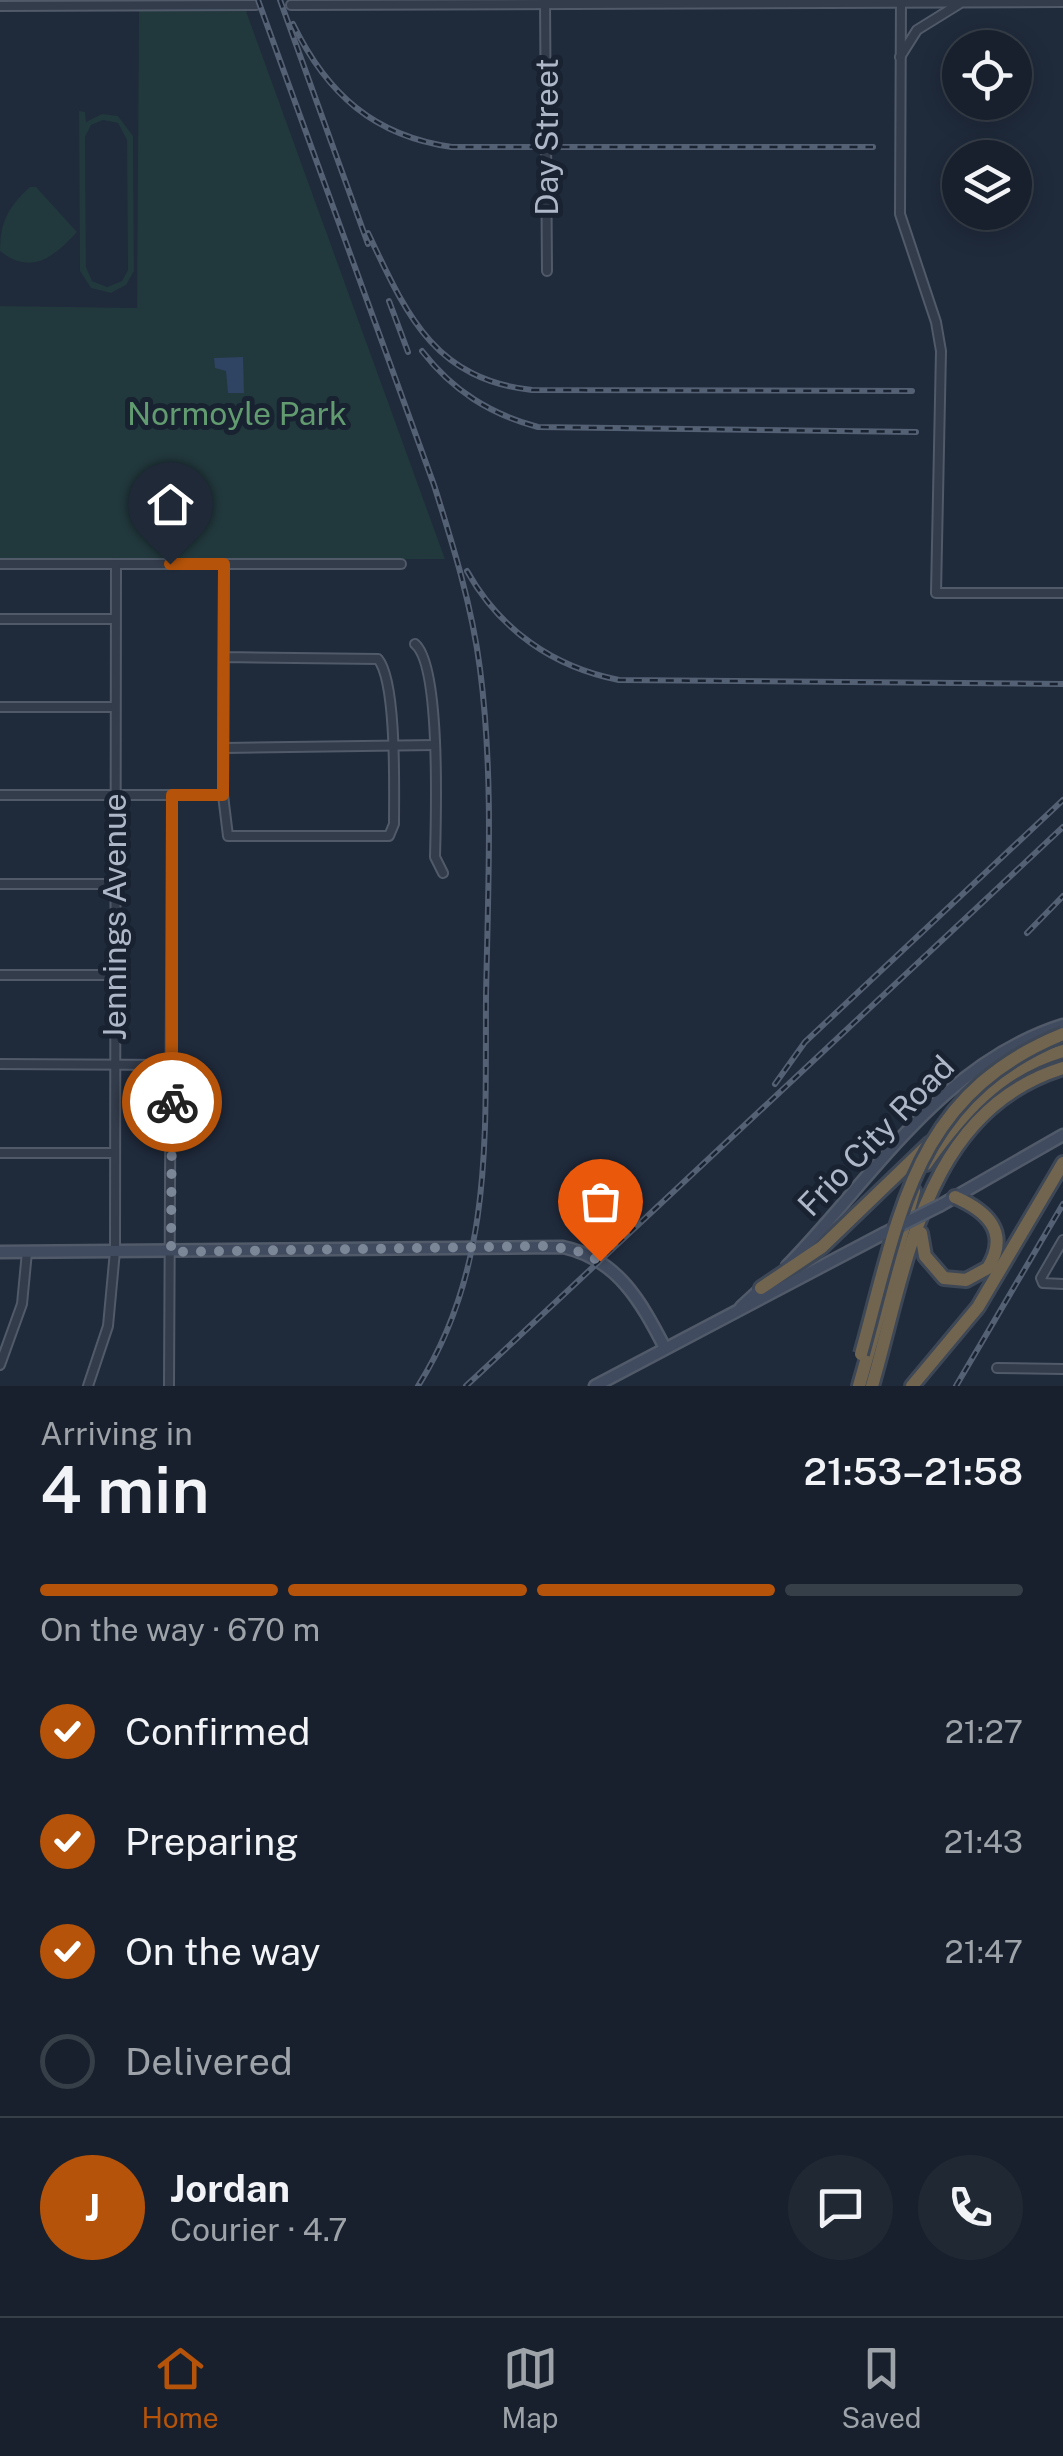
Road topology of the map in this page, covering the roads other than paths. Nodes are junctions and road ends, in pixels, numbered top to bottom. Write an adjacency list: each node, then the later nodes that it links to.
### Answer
1 (545, 2): 2 (street); 6 (street); 9 (street, Day Street)
2 (900, 2): 3 (street); 8 (street)
3 (962, 2): 4 (street); 8 (street)
4 (1063, 2)
5 (256, 5): 7 (street)
6 (291, 5)
7 (0, 6)
8 (900, 56): 14 (street)
9 (547, 272)
10 (0, 564): 11 (street)
11 (116, 564): 12 (street); 16 (street, Jennings Avenue)
12 (224, 564): 13 (street); 18 (street)
13 (401, 564)
14 (1063, 593)
15 (0, 619): 16 (street)
16 (115, 619): 20 (street, Jennings Avenue)
17 (415, 644): 21 (street)
18 (224, 657): 22 (street); 23 (street)
19 (0, 707): 20 (street)
20 (115, 707): 24 (street, Jennings Avenue)
21 (434, 745): 23 (street); 28 (street)
22 (224, 748): 23 (street); 27 (street)
23 (392, 748): 27 (street)
24 (115, 794): 25 (street); 26 (street); 30 (street, Jennings Avenue)
25 (0, 795)
26 (172, 795): 27 (street); 38 (street)
27 (223, 795)
28 (443, 873)
29 (0, 884): 30 (street)
30 (115, 884): 32 (street, Jennings Avenue)
31 (0, 974): 32 (street)
32 (115, 974): 37 (street, Jennings Avenue)
33 (1063, 1025): 53 (main road, Frio City Road)
34 (1063, 1034): 62 (highway, bridge)
35 (1063, 1051): 40 (highway)
36 (0, 1064): 37 (street)
37 (115, 1064): 38 (street); 42 (street, Jennings Avenue)
38 (172, 1065): 51 (street)
39 (1063, 1068): 46 (highway)
40 (958, 1118): 53 (highway); 62 (highway)
41 (1063, 1135): 45 (main road, Frio City Road)
42 (114, 1152): 43 (street); 48 (street, Jennings Avenue)
43 (0, 1153)
44 (1063, 1162): 64 (highway)
45 (955, 1197): 46 (highway); 54 (main road, Frio City Road, bridge)
46 (926, 1200): 63 (highway)
47 (1063, 1240): 52 (street)
48 (116, 1251): 50 (main road); 51 (main road); 59 (street, Jennings Avenue)
49 (0, 1252): 50 (main road)
50 (27, 1252): 56 (street)
51 (171, 1252): 55 (main road); 60 (street)
52 (1063, 1284)
53 (761, 1288): 54 (main road, Frio City Road)
54 (742, 1307): 55 (main road, Frio City Road)
55 (665, 1348): 61 (main road, Frio City Road)
56 (0, 1365)
57 (996, 1368): 58 (street)
58 (1063, 1369)
59 (88, 1386)
60 (169, 1386)
61 (595, 1386)
62 (855, 1386)
63 (872, 1386)
64 (912, 1386)

